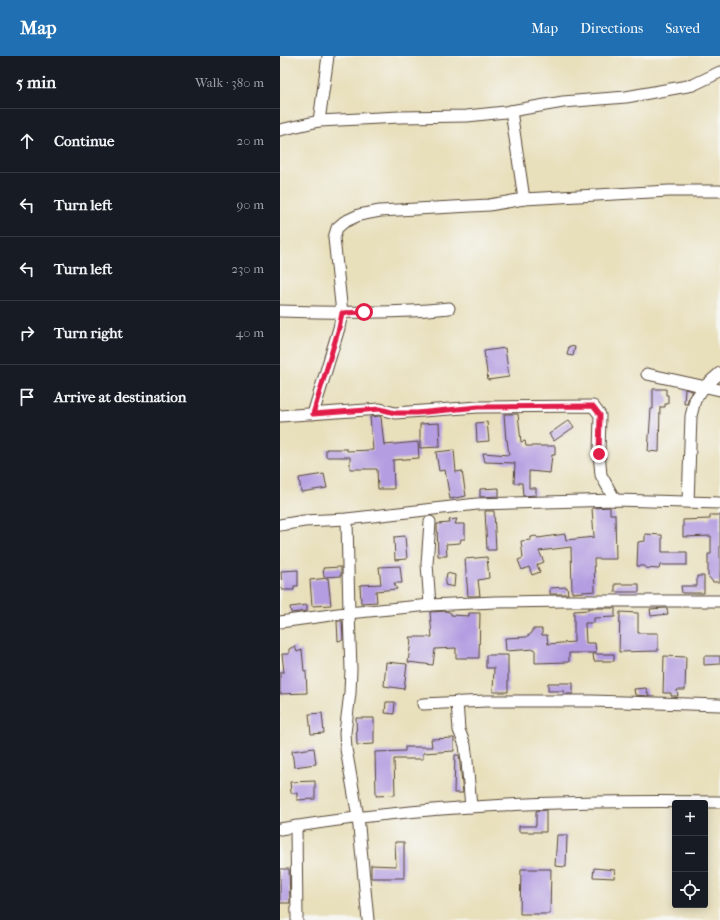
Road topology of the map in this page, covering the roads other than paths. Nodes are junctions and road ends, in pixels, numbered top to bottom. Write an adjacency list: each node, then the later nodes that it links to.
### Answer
1 (328, 56): 4 (street)
2 (720, 72): 3 (street)
3 (511, 111): 4 (street); 7 (street)
4 (319, 121): 5 (street)
5 (280, 130)
6 (720, 191): 7 (street)
7 (524, 199): 10 (street)
8 (449, 308): 10 (street)
9 (280, 312): 10 (street)
10 (342, 313): 15 (street)
11 (720, 373): 13 (street)
12 (647, 374): 13 (street)
13 (704, 387): 14 (street); 18 (street)
14 (720, 390)
15 (313, 414): 16 (street); 17 (street)
16 (280, 416)
17 (615, 500): 18 (street); 20 (street)
18 (688, 502): 19 (street)
19 (720, 503)
20 (347, 519): 22 (street); 25 (street)
21 (430, 522): 24 (street)
22 (280, 525)
23 (720, 601): 24 (street)
24 (430, 605): 25 (street)
25 (348, 613): 26 (street); 32 (street)
26 (280, 622)
27 (457, 702): 28 (street); 29 (street); 31 (street)
28 (423, 704)
29 (720, 705)
30 (720, 802): 31 (street)
31 (471, 807): 32 (street)
32 (358, 817): 33 (street); 36 (street)
33 (296, 826): 34 (street); 35 (street)
34 (280, 828)
35 (297, 920)
36 (368, 920)

